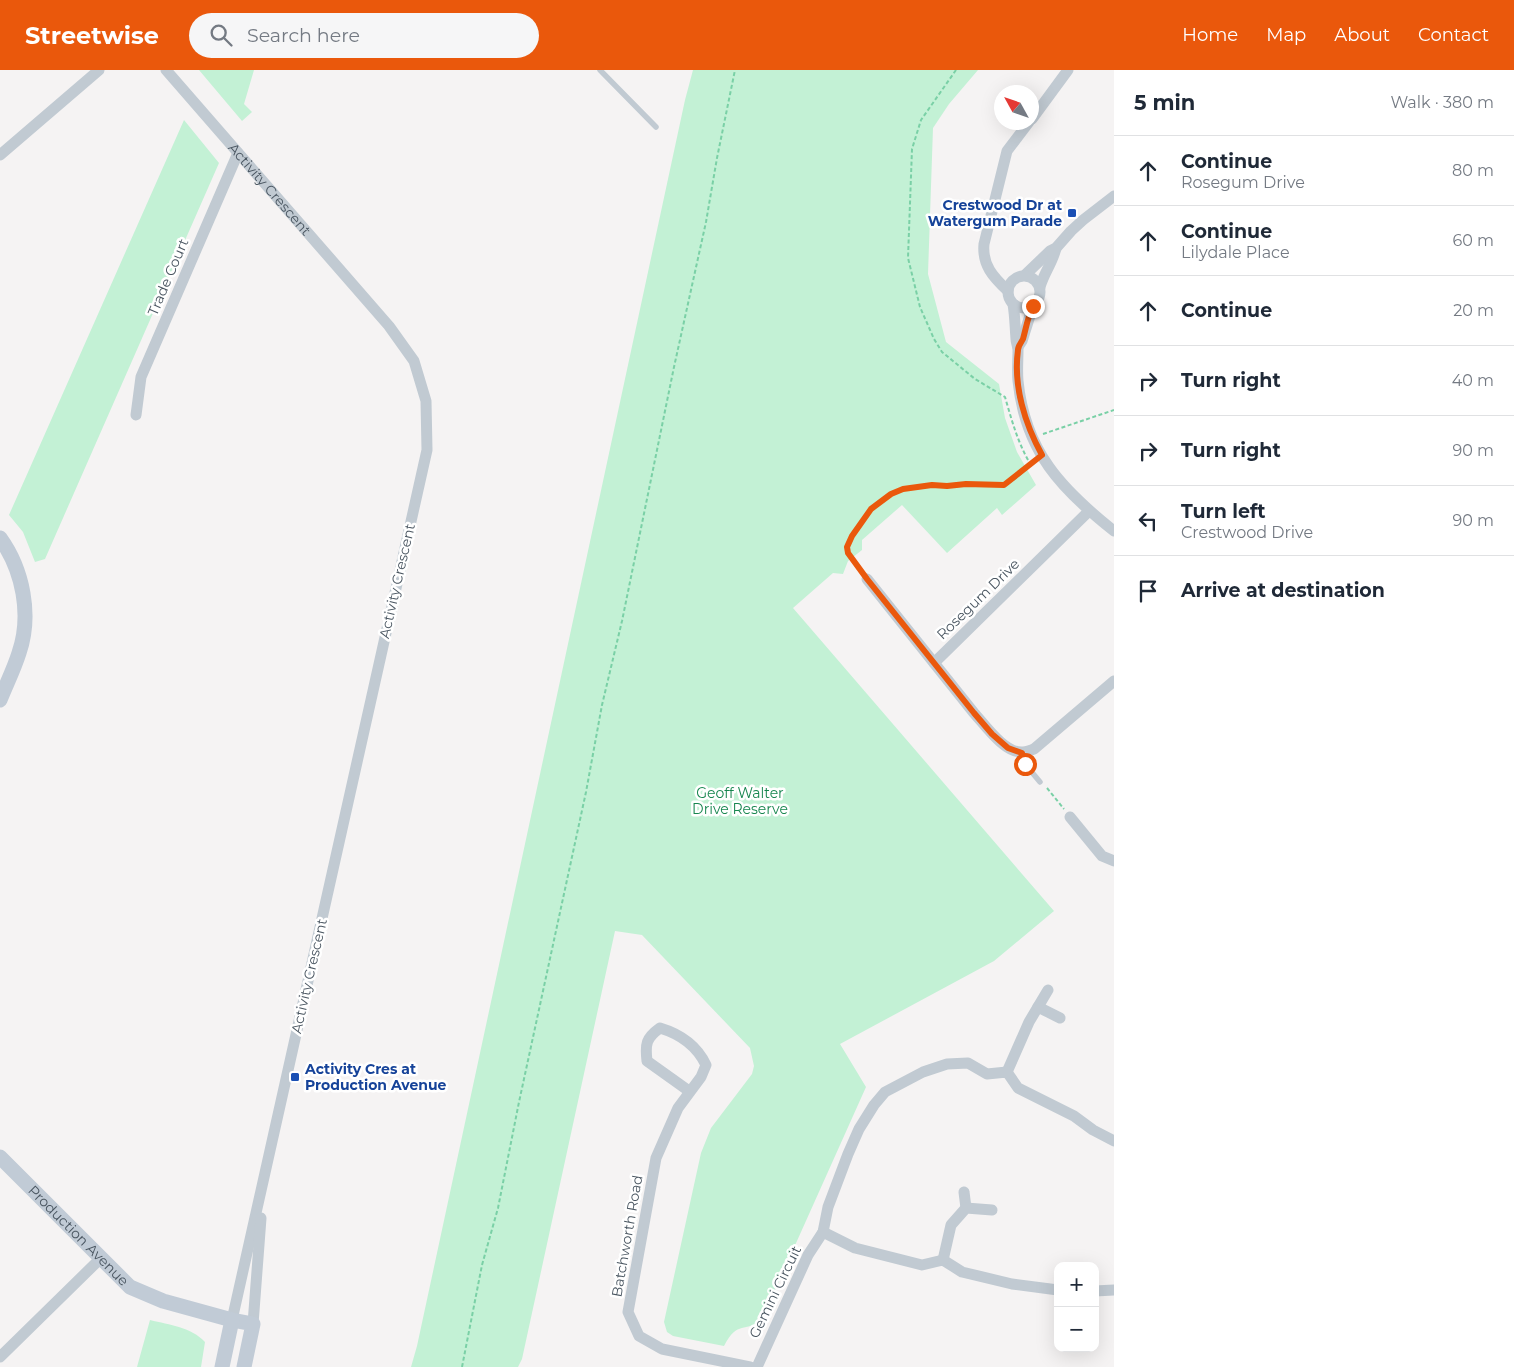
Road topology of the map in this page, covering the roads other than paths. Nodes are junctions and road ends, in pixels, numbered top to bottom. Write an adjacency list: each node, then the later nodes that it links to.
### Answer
1 (99, 70): 9 (street)
2 (166, 70): 8 (street, Activity Crescent)
3 (600, 70): 6 (lane)
4 (1068, 70): 5 (street)
5 (1039, 109)
6 (656, 127)
7 (1022, 130): 12 (street)
8 (238, 153): 19 (street, Trade Court); 38 (street, Activity Crescent)
9 (0, 155)
10 (1114, 196): 11 (street)
11 (1056, 248): 13 (street); 14 (street)
12 (988, 267): 13 (street); 15 (street)
13 (1020, 277): 14 (street); 15 (street)
14 (1040, 287): 17 (street)
15 (1008, 291): 16 (street)
16 (1013, 304): 17 (street); 18 (street)
17 (1033, 306): 18 (street)
18 (1018, 348): 20 (street)
19 (136, 415)
20 (1090, 512): 21 (street); 24 (street, Rosegum Drive)
21 (1114, 531)
22 (0, 538): 26 (main road)
23 (867, 579): 24 (street)
24 (934, 663): 27 (street)
25 (1114, 681): 27 (street)
26 (0, 700)
27 (1022, 753): 28 (lane)
28 (1040, 782)
29 (1070, 817): 30 (street)
30 (1114, 861)
31 (1048, 990): 32 (street)
32 (1038, 1007): 33 (street); 34 (street)
33 (1060, 1018)
34 (1007, 1072): 36 (street); 42 (street, Gemini Circuit)
35 (689, 1091): 35 (street, Batchworth Road); 53 (street, Batchworth Road)
36 (1114, 1141)
37 (0, 1157): 43 (main road, Production Avenue)
38 (264, 1174): 48 (street, Activity Crescent); 49 (street, Activity Crescent)
39 (964, 1192): 40 (street)
40 (966, 1208): 41 (street); 44 (street)
41 (992, 1210)
42 (823, 1232): 44 (street); 54 (street, Gemini Circuit)
43 (100, 1258): 48 (main road, Production Avenue); 50 (street)
44 (943, 1260): 45 (street)
45 (1054, 1289)
46 (1114, 1290): 47 (street)
47 (1099, 1291)
48 (232, 1320): 49 (main road, Production Avenue); 51 (main road, Activity Crescent)
49 (253, 1324): 52 (main road, Activity Crescent)
50 (0, 1357)
51 (222, 1367)
52 (244, 1367)
53 (750, 1367)
54 (757, 1367)

